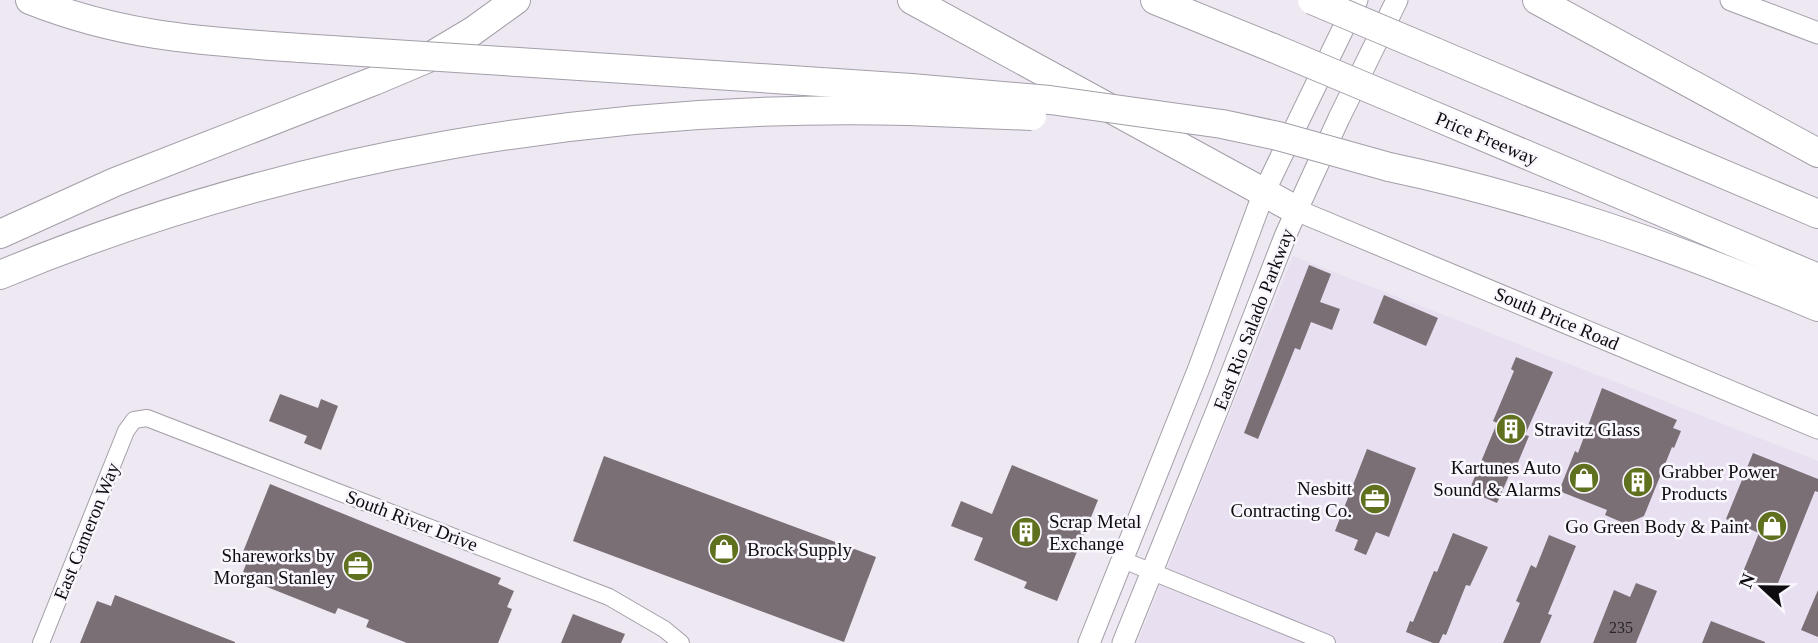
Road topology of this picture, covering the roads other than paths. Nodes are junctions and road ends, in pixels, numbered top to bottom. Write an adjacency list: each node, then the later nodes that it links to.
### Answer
1 (30, 0): 11 (highway, bridge)
2 (516, 0): 16 (highway)
3 (912, 0): 13 (highway)
4 (1155, 0): 18 (highway, Price Freeway, bridge)
5 (1312, 0): 15 (highway, bridge)
6 (1357, 0): 13 (main road, East Rio Salado Parkway)
7 (1397, 0): 14 (main road, East Rio Salado Parkway)
8 (1537, 0): 12 (highway)
9 (1731, 0): 10 (main road)
10 (1818, 33)
11 (910, 99): 17 (highway); 19 (highway, bridge)
12 (1818, 153)
13 (1264, 192): 14 (highway); 22 (main road, East Rio Salado Parkway)
14 (1296, 210): 21 (main road, South Price Road); 23 (main road, East Rio Salado Parkway)
15 (1818, 214)
16 (0, 234)
17 (0, 275)
18 (1818, 278)
19 (1818, 307)
20 (134, 420): 24 (street, East Cameron Way); 25 (street, South River Drive)
21 (1818, 428)
22 (1122, 560): 23 (street); 26 (main road, East Rio Salado Parkway)
23 (1151, 572): 27 (main road, East Rio Salado Parkway); 28 (street)
24 (41, 643)
25 (681, 643)
26 (1089, 643)
27 (1123, 643)
28 (1327, 643)

